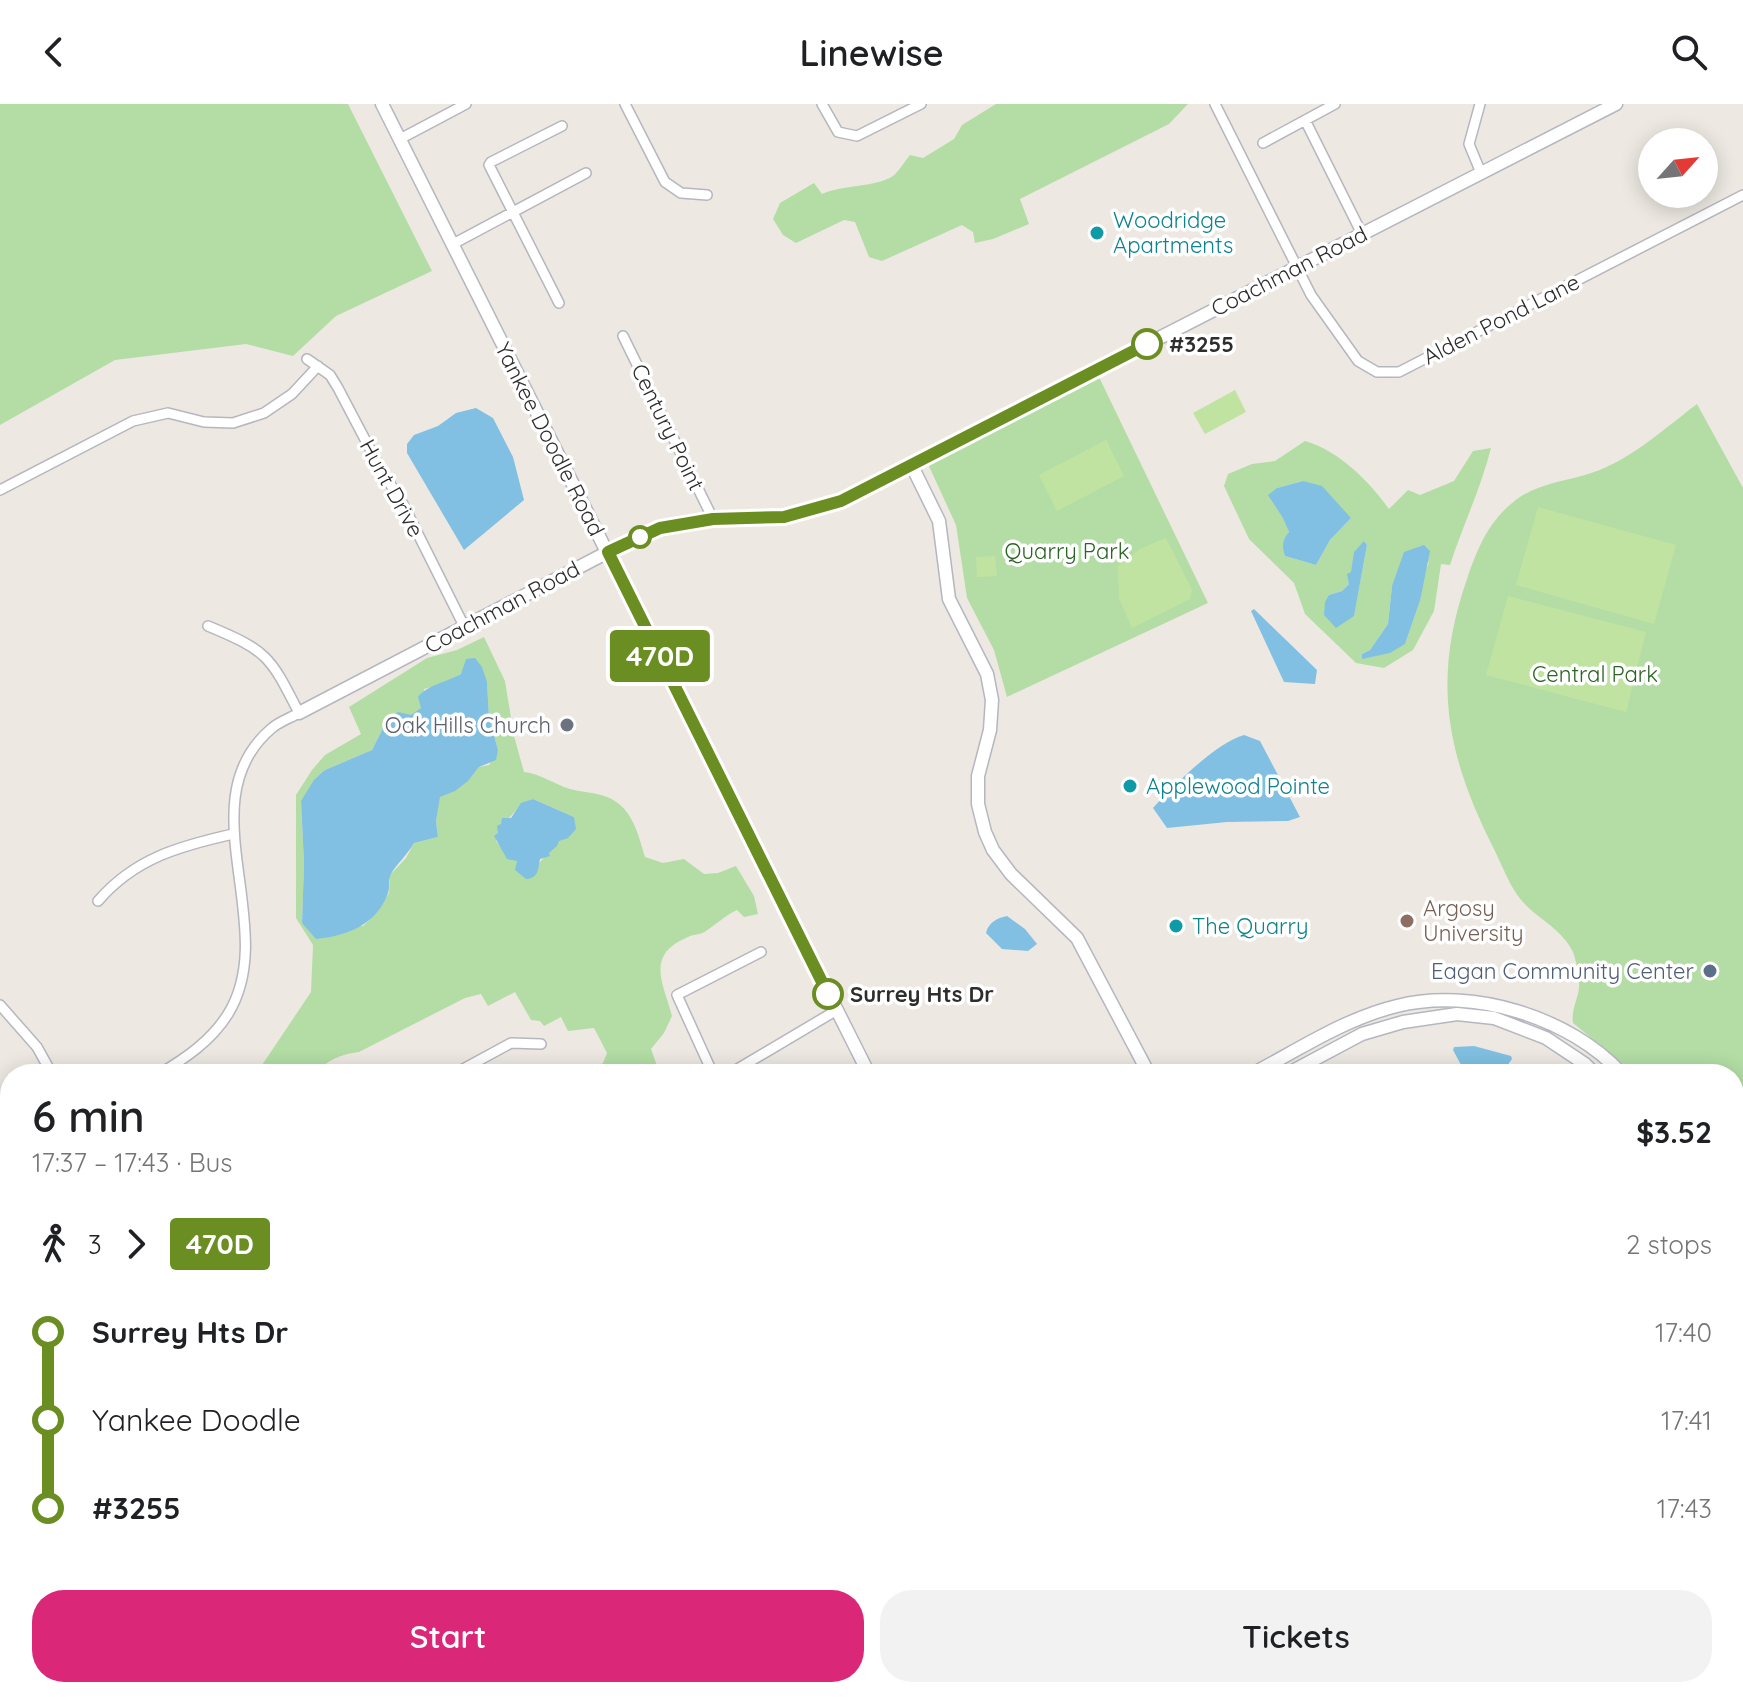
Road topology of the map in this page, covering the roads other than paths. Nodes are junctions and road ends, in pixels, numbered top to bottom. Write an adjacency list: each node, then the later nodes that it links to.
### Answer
1 (382, 104): 12 (street, Yankee Doodle Road)
2 (466, 104): 12 (street)
3 (625, 104): 16 (street)
4 (822, 104): 5 (street)
5 (921, 104)
6 (1215, 104): 21 (street, Alden Pond Lane)
7 (1335, 104): 10 (street)
8 (1480, 104): 15 (street)
9 (1616, 104): 15 (street, Coachman Road)
10 (1306, 122): 13 (street); 19 (street)
11 (562, 126): 18 (street)
12 (400, 139): 20 (street, Yankee Doodle Road)
13 (1263, 143)
14 (586, 173): 18 (street)
15 (1481, 173): 19 (street, Coachman Road)
16 (707, 195)
17 (1743, 195): 21 (street, Alden Pond Lane)
18 (514, 213): 20 (street); 22 (street)
19 (1362, 234): 21 (street, Coachman Road)
20 (453, 244): 29 (street, Yankee Doodle Road)
21 (1297, 267): 26 (street, Coachman Road)
22 (559, 303)
23 (623, 336): 28 (street, Century Point)
24 (307, 359): 25 (street, Hunt Drive)
25 (318, 366): 27 (street); 31 (street, Hunt Drive)
26 (911, 464): 28 (street, Coachman Road); 45 (street)
27 (0, 490)
28 (713, 519): 29 (street, Coachman Road)
29 (608, 552): 31 (street, Coachman Road); 37 (street, Yankee Doodle Road)
30 (208, 626): 32 (street)
31 (464, 626): 32 (street, Coachman Road)
32 (299, 713): 33 (street, Coachman Road)
33 (233, 834): 34 (street); 40 (street, Coachman Road)
34 (98, 901)
35 (761, 952): 42 (street)
36 (0, 1005): 39 (street)
37 (837, 1010): 43 (street); 44 (street, Yankee Doodle Road)
38 (541, 1044): 41 (street)
39 (46, 1064)
40 (176, 1064)
41 (471, 1064)
42 (708, 1064)
43 (746, 1064)
44 (864, 1064)
45 (1144, 1064)
46 (1271, 1064): 49 (street)
47 (1306, 1064): 48 (street)
48 (1585, 1064)
49 (1613, 1064)

